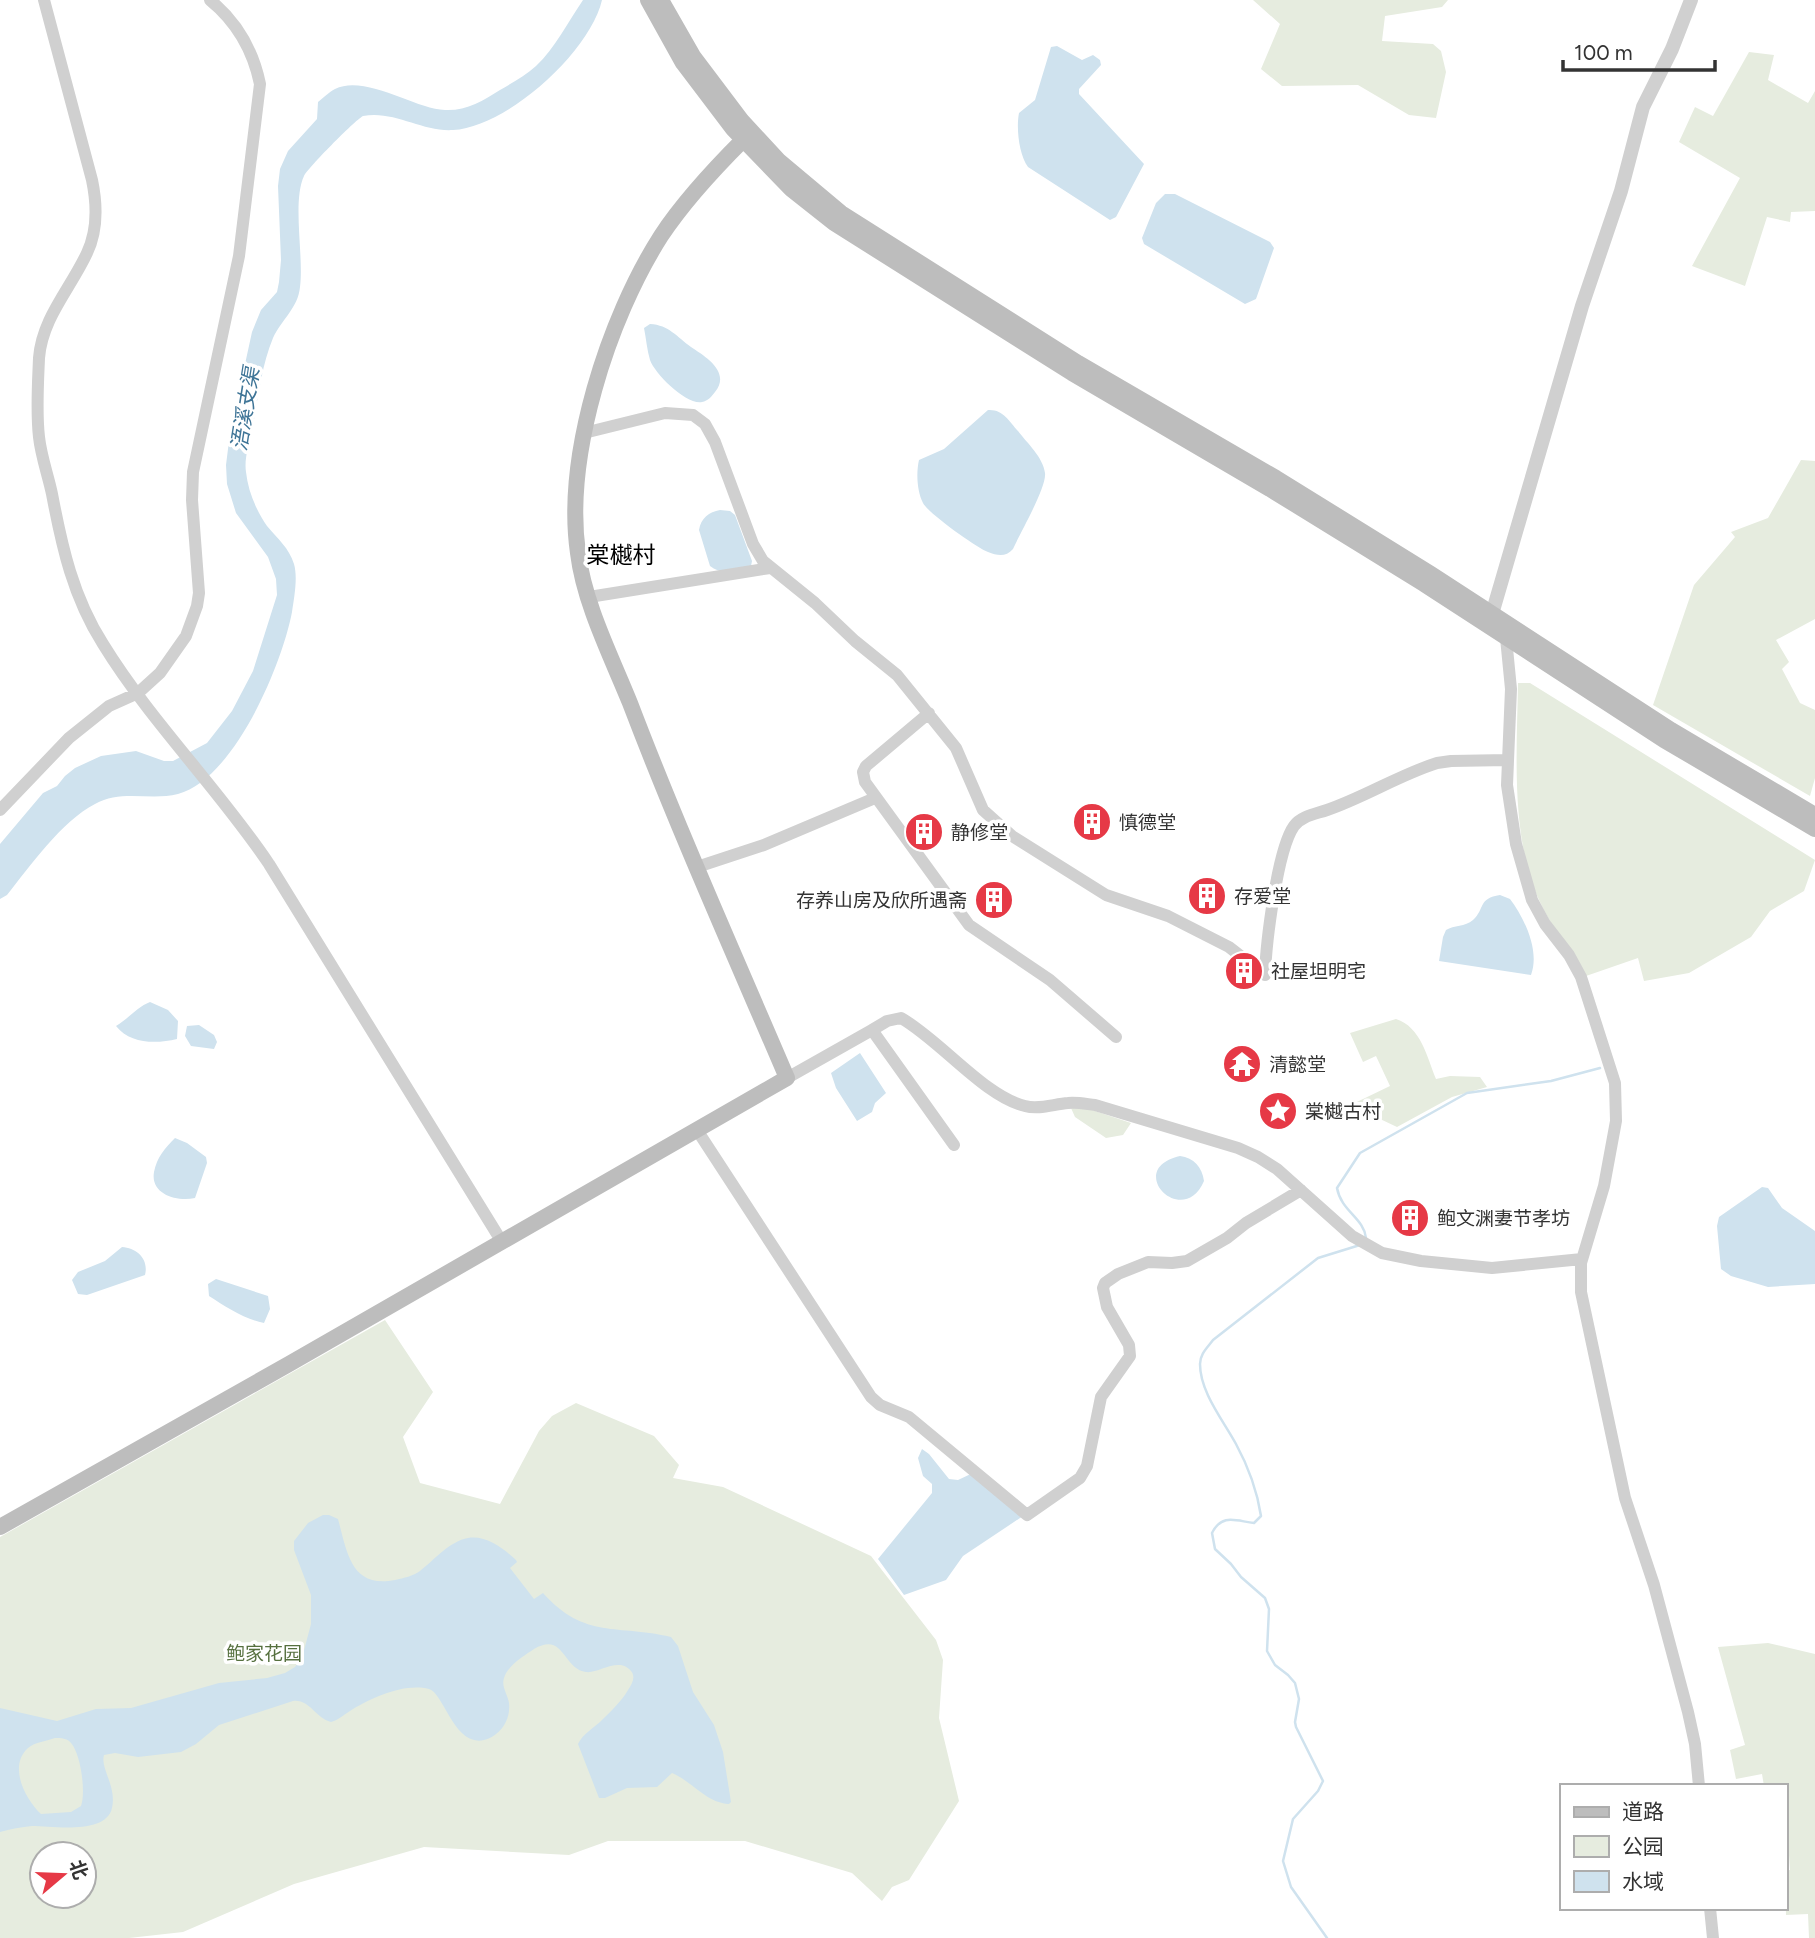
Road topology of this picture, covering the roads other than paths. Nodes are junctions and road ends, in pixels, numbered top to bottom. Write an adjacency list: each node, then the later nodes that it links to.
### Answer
1 (44, 0): 12 (street)
2 (209, 0): 12 (street)
3 (648, 0): 6 (main road)
4 (661, 0): 10 (main road)
5 (1691, 0): 10 (street)
6 (743, 140): 7 (main road); 11 (main road)
7 (584, 433): 8 (street); 9 (main road)
8 (770, 568): 9 (street); 13 (street)
9 (589, 597): 19 (main road)
10 (1492, 614): 17 (main road)
11 (1506, 638): 14 (street); 18 (main road)
12 (138, 692): 16 (street); 26 (street)
13 (929, 713): 14 (street); 15 (street)
14 (1508, 760): 27 (street)
15 (875, 798): 19 (street); 21 (street)
16 (0, 810)
17 (1815, 814)
18 (1815, 829)
19 (697, 867): 22 (main road)
20 (872, 1030): 22 (street); 24 (street); 25 (street)
21 (1116, 1037)
22 (787, 1078): 23 (main road)
23 (697, 1130): 25 (street); 26 (main road)
24 (954, 1145)
25 (1301, 1190): 27 (street)
26 (502, 1242): 28 (main road)
27 (1582, 1259): 29 (street)
28 (0, 1527)
29 (1699, 1784)
30 (1710, 1910): 31 (street)
31 (1713, 1938)

